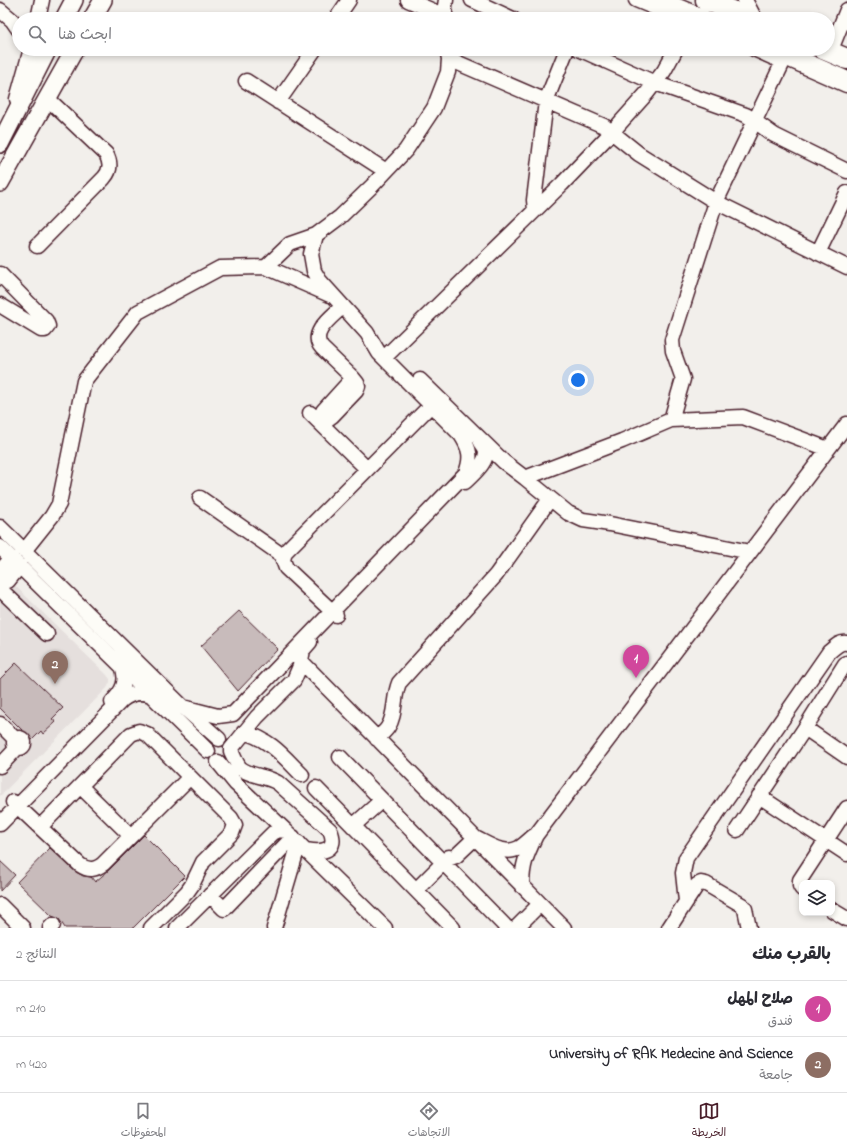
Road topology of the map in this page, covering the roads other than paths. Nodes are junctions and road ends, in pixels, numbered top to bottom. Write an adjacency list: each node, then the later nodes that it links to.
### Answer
1 (42, 0): 14 (street)
2 (74, 0): 15 (main road)
3 (103, 0): 16 (main road)
4 (349, 0): 17 (street)
5 (408, 0): 18 (street)
6 (446, 0): 19 (street)
7 (472, 0): 20 (street)
8 (636, 0): 21 (street)
9 (656, 0): 22 (highway)
10 (706, 0): 23 (highway)
11 (745, 0): 24 (street)
12 (0, 10): 25 (street)
13 (847, 10): 26 (street)
14 (39, 12)
15 (68, 12)
16 (96, 12)
17 (341, 12)
18 (434, 12)
19 (445, 12)
20 (498, 12)
21 (664, 12)
22 (684, 12)
23 (736, 12)
24 (751, 12)
25 (12, 20)
26 (835, 47)
27 (29, 56): 48 (street)
28 (45, 56): 48 (main road)
29 (71, 56): 44 (main road)
30 (310, 56): 46 (street)
31 (448, 56): 51 (street)
32 (452, 56): 45 (street)
33 (564, 56): 45 (street)
34 (594, 56): 41 (street)
35 (663, 56): 41 (street)
36 (672, 56): 41 (street)
37 (777, 56): 47 (street)
38 (779, 56): 43 (street)
39 (780, 56): 42 (highway)
40 (246, 81): 46 (street)
41 (651, 82): 47 (street); 49 (street)
42 (847, 82)
43 (847, 89)
44 (47, 98): 53 (main road); 58 (street)
45 (546, 101): 49 (street); 56 (street)
46 (278, 102): 51 (street)
47 (754, 121): 52 (street); 55 (street)
48 (9, 128): 50 (main road)
49 (608, 129): 55 (street); 56 (street)
50 (0, 144)
51 (386, 171): 57 (street)
52 (847, 171)
53 (0, 183)
54 (847, 193): 59 (street)
55 (716, 202): 59 (street); 71 (street)
56 (535, 205): 67 (street)
57 (316, 235): 60 (street); 64 (street)
58 (36, 246)
59 (818, 253): 61 (street)
60 (266, 268): 64 (street); 83 (street)
61 (847, 268)
62 (0, 274): 63 (street)
63 (26, 300): 66 (street); 66 (street)
64 (339, 302): 67 (street); 68 (street)
65 (0, 306): 66 (street)
66 (14, 314)
67 (385, 352): 69 (street)
68 (353, 378)
69 (435, 401): 73 (street); 77 (street); 90 (street)
70 (310, 414): 77 (street)
71 (671, 420): 74 (street); 78 (street)
72 (847, 424): 74 (street)
73 (476, 435): 75 (street); 76 (street)
74 (828, 450): 84 (street)
75 (504, 462): 76 (street); 78 (street)
76 (483, 464): 90 (street)
77 (367, 469): 85 (street)
78 (524, 478): 80 (street)
79 (200, 498): 85 (street)
80 (550, 499): 84 (street); 103 (street)
81 (0, 527): 83 (street)
82 (0, 547): 86 (street)
83 (24, 551): 97 (street)
84 (750, 552): 127 (street)
85 (283, 556): 90 (street)
86 (16, 562): 87 (street); 88 (street); 95 (street)
87 (0, 570)
88 (0, 583)
89 (0, 589): 91 (street)
90 (334, 613): 93 (street)
91 (47, 634)
92 (847, 643): 137 (street)
93 (296, 657): 97 (street); 98 (street); 103 (street)
94 (847, 663): 100 (street)
95 (122, 666): 96 (street); 116 (street)
96 (151, 695): 106 (street); 116 (street)
97 (184, 708): 102 (street)
98 (257, 717): 101 (street); 104 (street)
99 (0, 724): 110 (street)
100 (805, 728): 108 (street); 114 (street)
101 (244, 732): 104 (street); 105 (street)
102 (219, 739): 105 (street); 106 (street)
103 (377, 739): 126 (street)
104 (272, 745): 111 (street)
105 (231, 750): 109 (street); 117 (street)
106 (208, 751): 109 (street)
107 (340, 757): 115 (street)
108 (847, 757)
109 (218, 762): 129 (street)
110 (0, 766)
111 (302, 775)
112 (190, 777): 113 (street); 128 (street); 143 (street)
113 (80, 786): 122 (street); 128 (street)
114 (759, 796): 125 (street); 130 (street)
115 (382, 800): 124 (street); 132 (street)
116 (19, 801): 120 (street); 121 (street); 122 (street)
117 (299, 803): 118 (street); 123 (street)
118 (333, 806): 123 (street); 124 (street)
119 (847, 808): 130 (street)
120 (0, 815)
121 (0, 824)
122 (43, 824): 128 (street)
123 (326, 826): 129 (street)
124 (353, 826): 135 (street)
125 (737, 830)
126 (472, 835): 127 (street); 132 (street); 134 (street)
127 (536, 835): 134 (street)
128 (131, 836)
129 (296, 840): 136 (street); 136 (street); 145 (street); 146 (street)
130 (826, 840): 131 (street); 133 (street)
131 (847, 854)
132 (446, 861): 135 (street); 148 (street)
133 (800, 880)
134 (522, 886): 138 (street)
135 (416, 890): 147 (street)
136 (210, 895): 144 (street)
137 (686, 901): 151 (street); 152 (street)
138 (540, 904): 149 (street); 150 (street)
139 (0, 905): 142 (street)
140 (835, 912): 141 (street)
141 (847, 919)
142 (23, 928)
143 (151, 928)
144 (178, 928)
145 (274, 928)
146 (385, 928)
147 (453, 928)
148 (507, 928)
149 (516, 928)
150 (564, 928)
151 (670, 928)
152 (749, 928)

